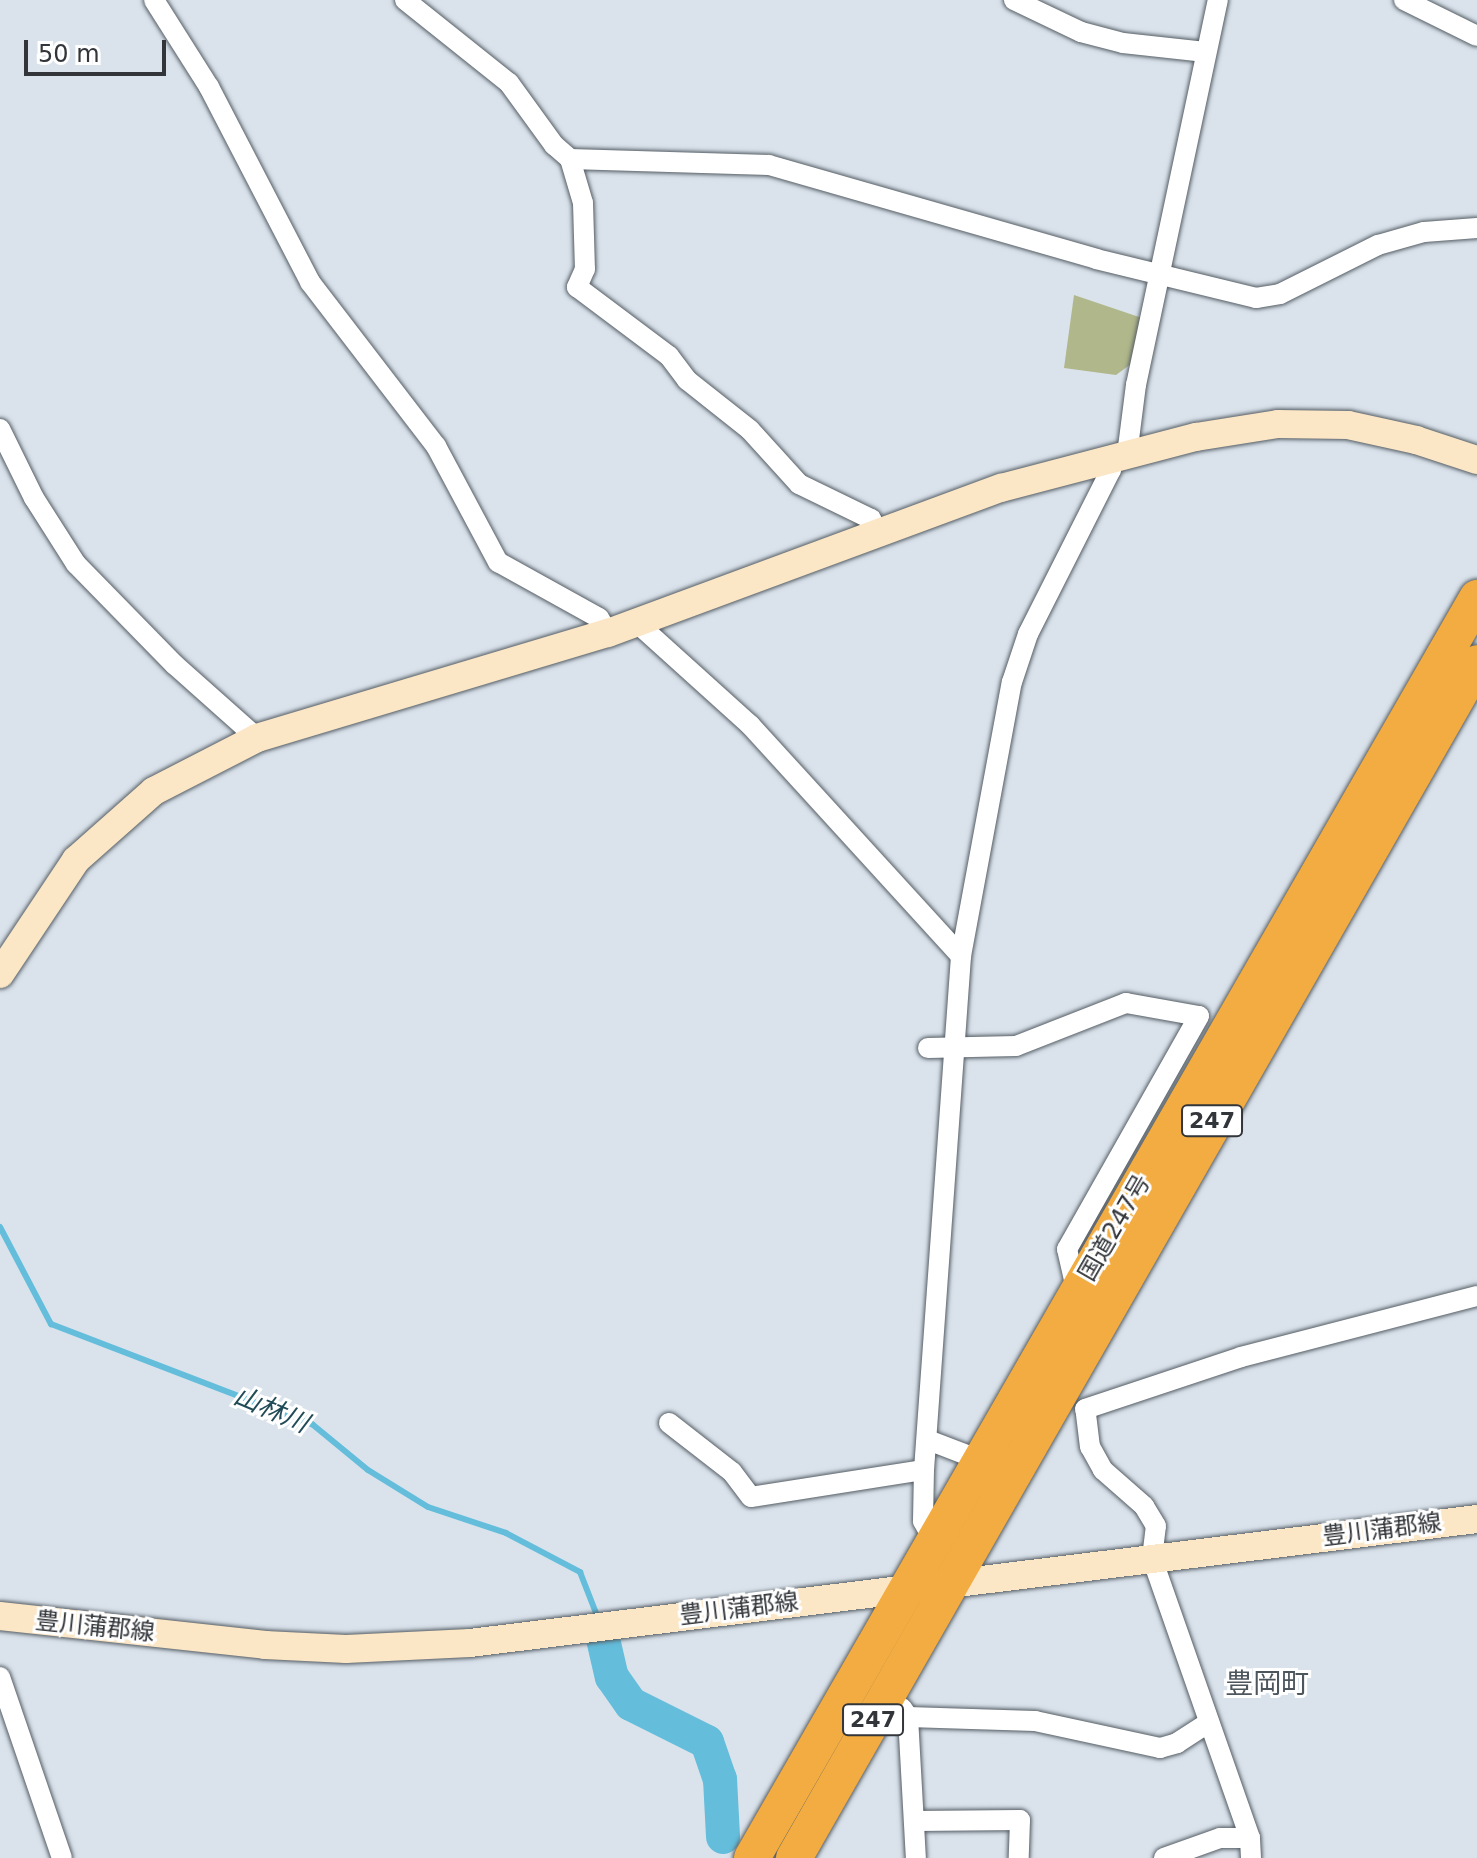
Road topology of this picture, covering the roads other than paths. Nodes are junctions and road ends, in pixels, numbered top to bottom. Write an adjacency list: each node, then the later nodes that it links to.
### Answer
1 (154, 0): 17 (street)
2 (405, 0): 8 (street)
3 (1014, 0): 7 (street)
4 (1218, 0): 7 (street)
5 (1404, 0): 6 (street)
6 (1477, 36)
7 (1206, 52): 10 (street)
8 (570, 159): 10 (street); 14 (street)
9 (1477, 228): 10 (street)
10 (1161, 275): 12 (street)
11 (0, 429): 19 (street)
12 (1117, 457): 13 (street); 14 (street); 20 (street)
13 (1477, 460)
14 (878, 534): 16 (street)
15 (1477, 598): 24 (highway, 国道247号 / 247)
16 (636, 622): 17 (street); 20 (street)
17 (608, 633): 19 (street)
18 (1477, 663): 33 (highway, 国道247号 / 247)
19 (257, 738): 21 (street)
20 (961, 956): 22 (street)
21 (0, 974)
22 (956, 1047): 23 (street); 24 (street); 27 (street)
23 (928, 1048)
24 (1077, 1293): 28 (highway, 国道247号 / 247)
25 (1477, 1296): 32 (street)
26 (669, 1423): 29 (street)
27 (928, 1440): 28 (street); 29 (street)
28 (980, 1460): 31 (highway, 国道247号 / 247)
29 (924, 1470): 31 (street)
30 (1477, 1519): 32 (street, 豊川蒲郡線)
31 (934, 1541): 34 (highway, 国道247号 / 247)
32 (1152, 1558): 33 (street, 豊川蒲郡線); 38 (street)
33 (950, 1580): 34 (street, 豊川蒲郡線); 37 (highway, 国道247号 / 247)
34 (908, 1587): 35 (street, 豊川蒲郡線); 42 (highway, 国道247号 / 247)
35 (0, 1616)
36 (0, 1677): 41 (street)
37 (899, 1705): 38 (street); 39 (street); 43 (highway, 国道247号 / 247)
38 (1209, 1722): 40 (street)
39 (915, 1821): 44 (street); 45 (street)
40 (1250, 1848): 46 (street)
41 (62, 1858)
42 (752, 1858)
43 (794, 1858)
44 (916, 1858)
45 (1019, 1858)
46 (1164, 1858)

